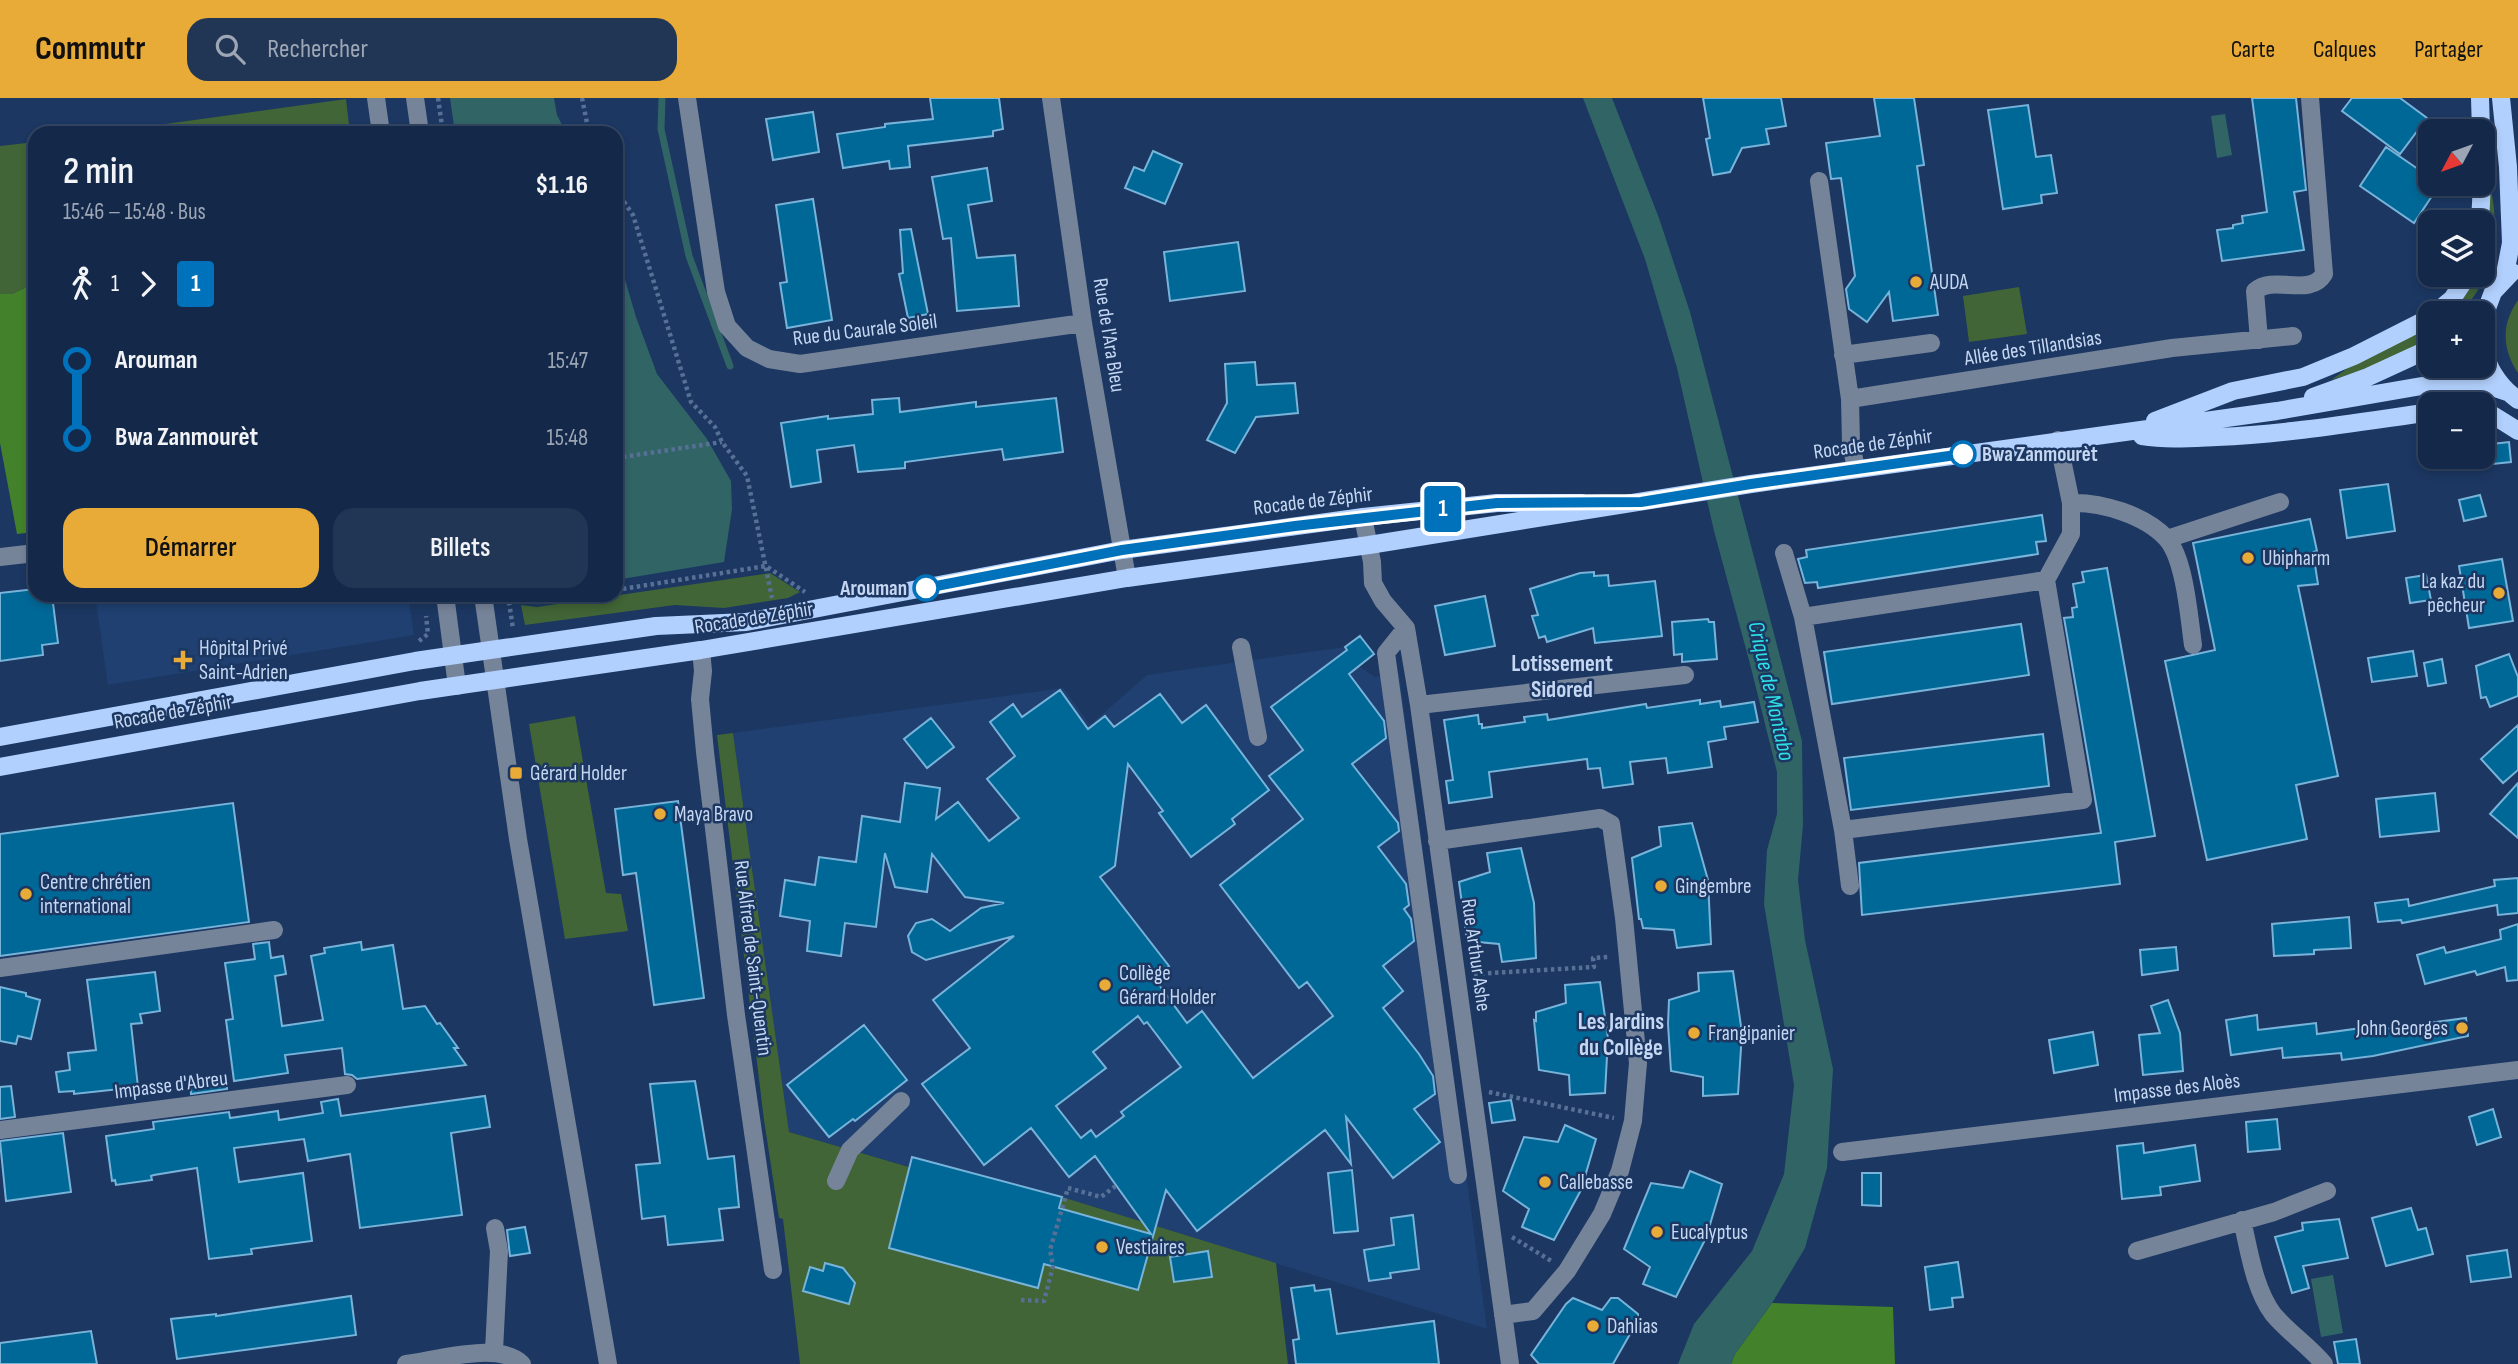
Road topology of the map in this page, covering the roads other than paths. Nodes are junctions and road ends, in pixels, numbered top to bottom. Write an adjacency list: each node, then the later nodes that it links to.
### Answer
1 (376, 98): 9 (street)
2 (415, 98): 10 (street)
3 (687, 98): 16 (street, Rue du Caurale Soleil)
4 (1051, 98): 16 (street, Rue de l'Ara Bleu)
5 (2310, 98): 19 (street)
6 (2480, 98): 8 (main road)
7 (2501, 98): 12 (main road)
8 (2481, 119)
9 (380, 126)
10 (419, 126)
11 (1819, 181): 22 (street)
12 (2511, 273): 15 (main road)
13 (2460, 287): 14 (main road)
14 (2450, 301)
15 (2489, 301)
16 (1083, 323): 38 (street, Rue de l'Ara Bleu)
17 (2418, 324): 30 (main road)
18 (2293, 337): 19 (street, Allée des Tillandsias)
19 (2259, 340): 25 (street, Allée des Tillandsias)
20 (1931, 344): 22 (street)
21 (2418, 354): 26 (main road, Rocade de Zéphir)
22 (1843, 355): 25 (street)
23 (2494, 378): 24 (main road)
24 (2512, 396): 26 (main road, Rocade de Zéphir)
25 (1850, 399): 32 (street)
26 (2277, 411): 30 (main road, Rocade de Zéphir)
27 (2418, 414): 30 (main road)
28 (2495, 417): 29 (main road)
29 (2518, 430)
30 (2122, 433): 31 (main road, Rocade de Zéphir)
31 (2058, 440): 32 (main road, Rocade de Zéphir); 35 (street)
32 (1856, 469): 33 (main road, Rocade de Zéphir)
33 (1641, 502): 36 (main road, Rocade de Zéphir); 41 (main road, Rocade de Zéphir)
34 (2280, 502): 37 (street)
35 (2071, 503): 37 (street); 44 (street)
36 (1363, 517): 38 (main road, Rocade de Zéphir); 41 (street)
37 (2167, 539): 49 (street)
38 (1122, 550): 43 (street, Rue de l'Ara Bleu); 51 (main road, Rocade de Zéphir)
39 (1784, 553): 47 (street)
40 (28, 554): 42 (street)
41 (1371, 554): 43 (main road, Rocade de Zéphir); 48 (street)
42 (0, 557)
43 (1127, 578): 52 (main road, Rocade de Zéphir)
44 (2046, 580): 47 (street); 61 (street)
45 (446, 602): 53 (street)
46 (484, 602): 51 (street)
47 (1803, 617): 61 (street)
48 (1406, 628): 57 (street, Rue Arthur Ashe); 71 (street)
49 (2193, 645)
50 (1241, 647): 59 (street)
51 (491, 650): 53 (main road, Rocade de Zéphir); 55 (street)
52 (701, 650): 55 (main road, Rocade de Zéphir); 77 (street, Rue Alfred de Saint-Quentin)
53 (453, 656): 56 (street); 58 (main road, Rocade de Zéphir)
54 (1685, 675): 57 (street)
55 (495, 680): 56 (main road, Rocade de Zéphir); 82 (street)
56 (457, 686): 60 (main road, Rocade de Zéphir)
57 (1419, 705): 62 (street, Rue Arthur Ashe)
58 (0, 737)
59 (1258, 737)
60 (0, 767)
61 (1843, 830): 63 (street)
62 (1437, 841): 78 (street, Rue Arthur Ashe); 78 (street)
63 (1850, 886)
64 (274, 930): 65 (street)
65 (0, 968)
66 (2518, 1070): 70 (street, Impasse des Aloès)
67 (347, 1085): 69 (street, Impasse d'Abreu)
68 (901, 1101): 72 (street)
69 (0, 1130)
70 (1842, 1152)
71 (1458, 1175)
72 (836, 1181)
73 (2327, 1191): 74 (street)
74 (2242, 1220): 76 (street); 84 (street)
75 (495, 1228): 79 (street)
76 (2137, 1251)
77 (773, 1270)
78 (1503, 1315): 83 (street, Rue Arthur Ashe)
79 (494, 1351): 80 (street); 81 (street)
80 (406, 1364)
81 (522, 1364)
82 (608, 1364)
83 (1510, 1364)
84 (2324, 1364)

